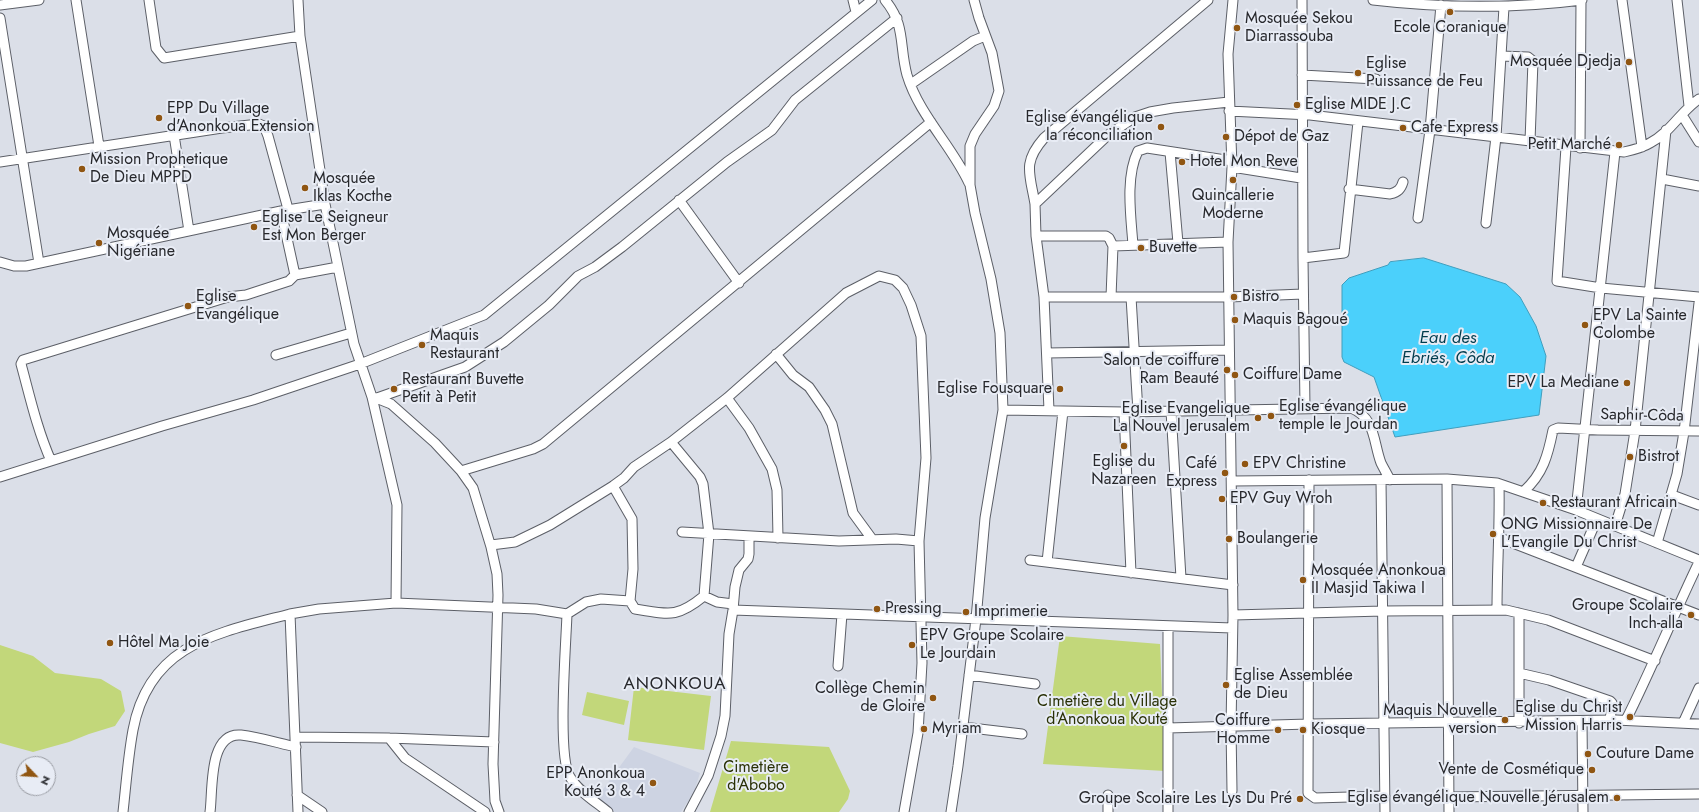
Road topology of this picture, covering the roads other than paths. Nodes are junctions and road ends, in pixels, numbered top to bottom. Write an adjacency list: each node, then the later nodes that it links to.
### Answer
1 (39, 0): 19 (street)
2 (76, 0): 43 (street)
3 (149, 0): 24 (street)
4 (298, 0): 24 (street)
5 (852, 0): 21 (street)
6 (872, 0): 21 (street)
7 (884, 0): 23 (street)
8 (974, 0): 25 (street)
9 (1208, 0): 60 (street)
10 (1233, 0): 32 (street)
11 (1302, 0): 27 (street)
12 (1373, 0): 17 (street)
13 (1582, 0): 16 (street); 46 (street)
14 (1622, 0): 45 (street)
15 (1677, 0): 31 (street)
16 (1565, 1): 20 (street)
17 (1416, 2): 18 (street)
18 (1443, 4): 20 (street); 37 (street)
19 (0, 5)
20 (1504, 7): 26 (street)
21 (856, 12): 91 (street)
22 (0, 18): 49 (street)
23 (897, 18): 29 (street); 58 (street)
24 (300, 36): 59 (street)
25 (985, 36): 29 (street); 55 (street)
26 (1501, 56): 40 (street); 41 (street)
27 (1302, 76): 28 (street); 33 (street)
28 (1376, 79)
29 (911, 84): 35 (street)
30 (1699, 99): 31 (street)
31 (1689, 106): 34 (street)
32 (1229, 107): 33 (street); 51 (street); 60 (street)
33 (1303, 114): 36 (street); 52 (street)
34 (1682, 115): 38 (street); 42 (street)
35 (931, 122): 55 (street); 75 (street)
36 (1358, 122): 37 (street); 57 (street)
37 (1430, 130): 40 (street); 62 (street)
38 (1666, 130): 45 (street); 53 (street)
39 (174, 135): 43 (street); 61 (street); 64 (street)
40 (1496, 137): 41 (street); 63 (street)
41 (1530, 141): 44 (street)
42 (1699, 142)
43 (99, 146): 49 (street)
44 (1566, 147): 46 (street); 76 (street)
45 (1642, 147): 48 (street)
46 (1580, 148): 48 (street)
47 (1170, 152): 51 (street); 67 (street); 68 (street)
48 (1615, 152): 76 (street)
49 (24, 158): 50 (street); 72 (street)
50 (0, 162)
51 (1232, 164): 52 (street); 66 (street)
52 (1301, 178): 70 (street)
53 (1662, 179): 56 (street); 77 (street)
54 (1403, 182): 57 (street)
55 (970, 185): 95 (street)
56 (1699, 186)
57 (1349, 189): 70 (street)
58 (679, 200): 75 (street); 92 (street)
59 (325, 204): 61 (street); 73 (street)
60 (1036, 204): 65 (street)
61 (285, 210): 64 (street); 74 (street)
62 (1418, 218)
63 (1486, 223)
64 (189, 231): 72 (street)
65 (1036, 236): 69 (street); 79 (street)
66 (1228, 242): 67 (street); 82 (street)
67 (1178, 243): 68 (street)
68 (1133, 245): 69 (street)
69 (1113, 246): 80 (street)
70 (1303, 258): 78 (street)
71 (0, 262): 72 (street)
72 (39, 263)
73 (338, 266): 74 (street); 85 (street)
74 (295, 275): 107 (street)
75 (739, 283): 108 (street)
76 (1601, 288): 77 (street); 102 (street)
77 (1649, 293): 83 (street); 103 (street)
78 (1303, 294): 82 (street); 94 (street)
79 (1044, 297): 80 (street); 88 (street)
80 (1111, 297): 81 (street)
81 (1131, 297): 82 (street); 87 (street)
82 (1228, 297): 86 (street)
83 (1699, 297)
84 (1699, 303): 105 (street)
85 (351, 332): 90 (street); 91 (street)
86 (1229, 350): 87 (street); 97 (street)
87 (1134, 352): 88 (street); 101 (street)
88 (1047, 353): 96 (street)
89 (776, 354): 93 (street); 127 (street); 128 (street)
90 (276, 355)
91 (360, 364): 92 (street); 107 (street)
92 (374, 397): 108 (street); 140 (street)
93 (727, 398): 106 (street); 125 (street)
94 (1305, 408): 97 (street); 112 (street)
95 (1003, 410): 96 (street); 155 (street)
96 (1049, 410): 98 (street)
97 (1230, 410): 99 (street); 113 (street)
98 (1063, 411): 100 (street); 133 (street)
99 (1171, 411): 101 (street); 136 (street)
100 (1124, 412): 101 (street); 135 (street)
101 (1138, 412)
102 (1585, 429): 103 (street, Saphir-Côda); 116 (street, Saphir-Côda); 119 (street)
103 (1635, 431): 105 (street, Saphir-Côda); 121 (street)
104 (1699, 431): 105 (street, Saphir-Côda)
105 (1684, 432): 117 (street)
106 (671, 442): 115 (street); 123 (street)
107 (51, 461): 109 (street)
108 (461, 472): 130 (street)
109 (0, 477)
110 (1447, 479): 112 (street); 114 (street); 146 (street)
111 (1309, 480): 112 (street); 113 (street); 147 (street)
112 (1386, 480): 145 (street)
113 (1232, 481): 137 (street)
114 (1499, 484): 116 (street); 126 (street)
115 (613, 486): 130 (street); 139 (street)
116 (1524, 491): 119 (street)
117 (1672, 495): 118 (street); 129 (street)
118 (1699, 506)
119 (1576, 510): 120 (street)
120 (1597, 519): 121 (street); 134 (street)
121 (1615, 526): 129 (street)
122 (682, 532): 123 (street)
123 (709, 534): 124 (street); 138 (street)
124 (749, 537): 125 (street); 141 (street)
125 (778, 538): 127 (street)
126 (1500, 538): 134 (street); 144 (street)
127 (872, 540): 128 (street)
128 (919, 541): 154 (street)
129 (1657, 543): 132 (street)
130 (491, 545): 143 (street)
131 (1030, 560): 133 (street)
132 (1699, 561): 142 (street)
133 (1047, 562): 135 (street)
134 (1576, 567): 142 (street)
135 (1131, 572): 136 (street)
136 (1181, 578): 137 (street)
137 (1233, 585): 152 (street)
138 (704, 596): 139 (street); 141 (street)
139 (630, 600): 150 (street)
140 (396, 603): 143 (street); 149 (street)
141 (733, 607): 151 (street); 194 (street)
142 (1677, 607): 153 (street); 158 (street)
143 (498, 608): 150 (street); 179 (street)
144 (1498, 610): 146 (street); 148 (street)
145 (1384, 611): 146 (street); 147 (street); 167 (street)
146 (1448, 611): 171 (street)
147 (1309, 612): 152 (street); 170 (street)
148 (1519, 612): 158 (street); 160 (street)
149 (290, 614): 178 (street); 187 (street)
150 (567, 614): 193 (street)
151 (842, 614): 154 (street); 159 (street)
152 (1233, 615): 157 (street)
153 (1699, 615)
154 (921, 617): 155 (street); 195 (street)
155 (976, 619): 156 (street); 161 (street)
156 (1168, 626): 157 (street); 175 (street)
157 (1232, 628): 174 (street)
158 (1656, 660): 164 (street)
159 (838, 666)
160 (1519, 673): 165 (street); 168 (street)
161 (969, 675): 162 (street); 173 (street)
162 (1035, 684)
163 (1699, 688): 169 (street)
164 (1626, 720): 165 (street); 169 (street)
165 (1610, 721): 166 (street)
166 (1582, 722): 168 (street); 184 (street)
167 (1384, 723): 170 (street); 171 (street); 185 (street)
168 (1519, 723): 171 (street)
169 (1683, 723): 172 (street)
170 (1309, 724): 174 (street); 185 (street)
171 (1450, 724): 186 (street)
172 (1699, 724)
173 (963, 727): 176 (street); 196 (street)
174 (1231, 727): 175 (street); 180 (street)
175 (1168, 728): 198 (street)
176 (1022, 734)
177 (389, 738): 178 (street); 179 (street); 191 (street)
178 (296, 742): 182 (street); 188 (street)
179 (494, 742): 192 (street)
180 (1232, 791)
181 (1699, 794): 184 (street)
182 (297, 795): 189 (street); 190 (street)
183 (1108, 795): 197 (street)
184 (1583, 795): 186 (street); 201 (street)
185 (1385, 796): 199 (street)
186 (1449, 797): 200 (street)
187 (123, 812)
188 (210, 812)
189 (298, 812)
190 (322, 812)
191 (485, 812)
192 (499, 812)
193 (608, 812)
194 (689, 812)
195 (904, 812)
196 (951, 812)
197 (1108, 812)
198 (1168, 812)
199 (1385, 812)
200 (1449, 812)
201 (1583, 812)

